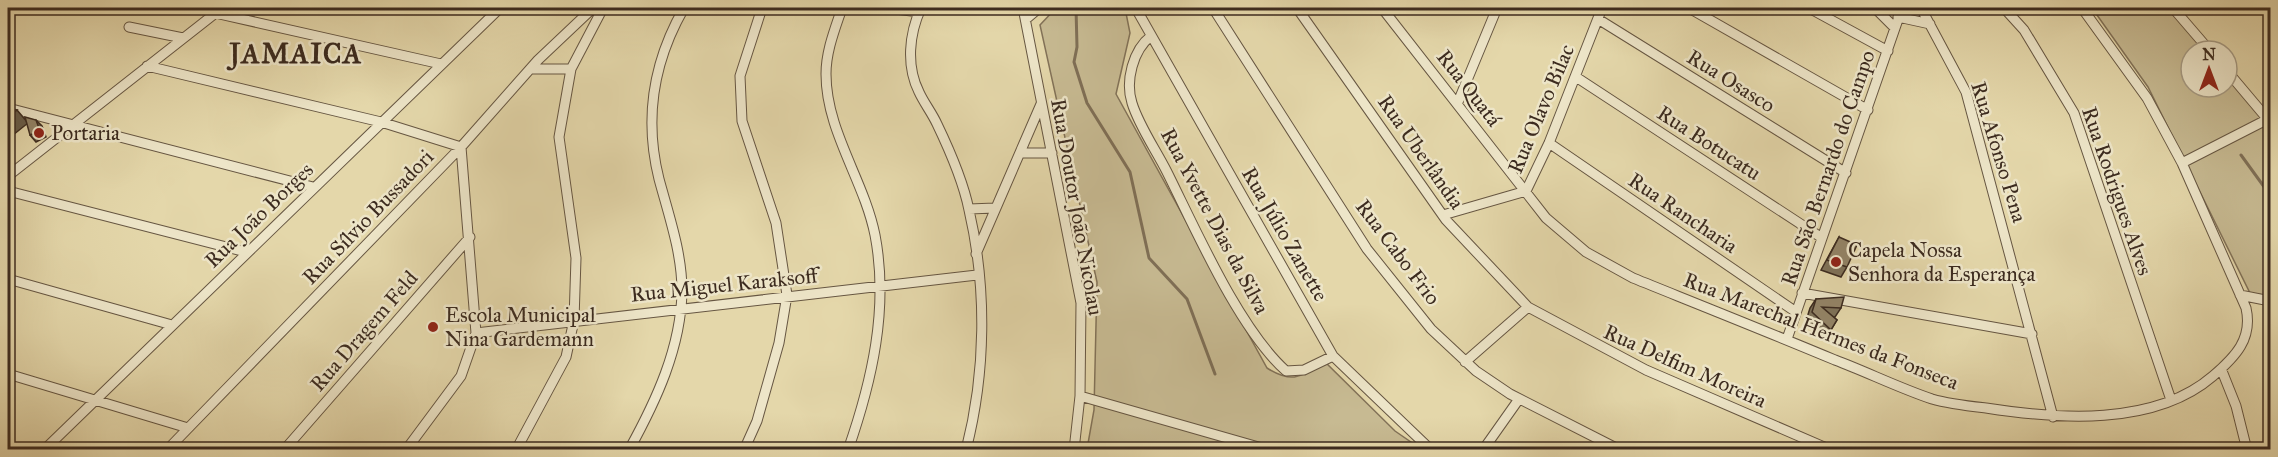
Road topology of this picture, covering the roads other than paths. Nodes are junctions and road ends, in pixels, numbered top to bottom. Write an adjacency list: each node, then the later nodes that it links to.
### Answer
1 (495, 8): 37 (street, Rua João Borges)
2 (593, 8): 26 (street, Rua Sílvio Bussadori)
3 (603, 8): 29 (street)
4 (684, 8): 75 (street)
5 (762, 8): 71 (street)
6 (843, 8): 69 (street)
7 (888, 8): 23 (street)
8 (1023, 8): 27 (street, Rua Doutor João Nicolau)
9 (1039, 8): 27 (street)
10 (1213, 8): 83 (street, Rua Cabo Frio)
11 (1297, 8): 62 (street, Rua Uberlândia)
12 (1497, 8): 43 (street)
13 (1602, 8): 28 (street, Rua Olavo Bilac)
14 (1689, 8): 46 (street)
15 (1809, 8): 36 (street)
16 (1875, 8): 30 (street)
17 (1902, 8): 30 (street, Rua São Bernardo do Campo)
18 (1921, 8): 31 (street, Rua Afonso Pena)
19 (2004, 8): 89 (street, Rua Rodrigues Alves)
20 (2082, 8): 54 (street, Rua Marechal Hermes da Fonseca)
21 (2173, 8): 35 (street)
22 (218, 10): 34 (street); 37 (street)
23 (920, 10): 61 (street)
24 (1387, 10): 43 (street, Rua Quatá)
25 (1138, 12): 33 (street, Rua Júlio Zanette)
26 (583, 19): 29 (street); 39 (street, Rua Sílvio Bussadori)
27 (1026, 19): 44 (street, Rua Doutor João Nicolau)
28 (1598, 19): 41 (street, Rua Olavo Bilac); 55 (street, Rua Osasco)
29 (595, 20): 40 (street)
30 (1896, 22): 31 (street); 36 (street, Rua São Bernardo do Campo)
31 (1930, 24): 80 (street, Rua Afonso Pena)
32 (129, 27): 34 (street)
33 (1151, 36): 82 (street, Rua Júlio Zanette); 82 (street, Rua Yvette Dias da Silva)
34 (183, 38): 38 (street)
35 (2200, 39)
36 (1888, 51): 46 (street, Rua São Bernardo do Campo)
37 (441, 64): 48 (street, Rua João Borges)
38 (147, 66): 48 (street); 49 (street)
39 (531, 69): 40 (street); 51 (street, Rua Sílvio Bussadori)
40 (571, 69): 77 (street)
41 (1576, 77): 50 (street, Rua Olavo Bilac); 64 (street, Rua Botucatu)
42 (2239, 85): 47 (street)
43 (1458, 102): 59 (street, Rua Quatá)
44 (1041, 104): 52 (street); 53 (street, Rua Doutor João Nicolau)
45 (8, 108): 49 (street)
46 (1868, 110): 55 (street, Rua São Bernardo do Campo)
47 (2270, 120): 54 (street)
48 (381, 122): 51 (street); 57 (street, Rua João Borges)
49 (72, 124): 56 (street); 57 (street)
50 (1549, 143): 59 (street, Rua Olavo Bilac); 76 (street, Rua Rancharia)
51 (461, 147): 63 (street); 91 (street, Rua Sílvio Bussadori)
52 (1020, 153): 53 (street); 60 (street)
53 (1052, 153): 86 (street, Rua Doutor João Nicolau)
54 (2182, 163): 72 (street, Rua Marechal Hermes da Fonseca)
55 (1846, 173): 64 (street, Rua São Bernardo do Campo)
56 (8, 176)
57 (313, 187): 65 (street, Rua João Borges)
58 (8, 191): 65 (street)
59 (1526, 191): 62 (street); 81 (street, Rua Marechal Hermes da Fonseca)
60 (995, 208): 61 (street); 66 (street)
61 (969, 209): 66 (street)
62 (1443, 214): 74 (street, Rua Uberlândia)
63 (470, 237): 79 (street); 95 (street, Rua Dragem Feld)
64 (1822, 238): 70 (street, Rua São Bernardo do Campo)
65 (246, 252): 78 (street, Rua João Borges)
66 (975, 256): 67 (street)
67 (977, 275): 69 (street, Rua Miguel Karaksoff); 101 (street)
68 (8, 279): 78 (street)
69 (882, 286): 71 (street, Rua Miguel Karaksoff); 100 (street)
70 (1802, 293): 76 (street, Rua São Bernardo do Campo); 80 (street)
71 (787, 295): 75 (street, Rua Miguel Karaksoff); 99 (street)
72 (2240, 295): 73 (street); 84 (street, Rua Marechal Hermes da Fonseca)
73 (2271, 301)
74 (1528, 307): 83 (street); 107 (street, Rua Delfim Moreira)
75 (681, 308): 77 (street, Rua Miguel Karaksoff); 98 (street)
76 (1796, 312): 81 (street, Rua São Bernardo do Campo)
77 (574, 320): 79 (street, Rua Miguel Karaksoff); 97 (street)
78 (172, 325): 88 (street, Rua João Borges)
79 (476, 333): 96 (street)
80 (2032, 334): 90 (street, Rua Afonso Pena)
81 (1787, 339): 90 (street, Rua Marechal Hermes da Fonseca)
82 (1333, 356): 92 (street, Rua Júlio Zanette)
83 (1465, 362): 87 (street, Rua Cabo Frio)
84 (2222, 371): 89 (street, Rua Marechal Hermes da Fonseca); 108 (street)
85 (8, 374): 88 (street)
86 (1080, 396): 102 (street, Rua Doutor João Nicolau); 103 (street)
87 (1519, 399): 105 (street); 106 (street, Rua Cabo Frio)
88 (94, 400): 91 (street); 93 (street, Rua João Borges)
89 (2171, 400): 90 (street, Rua Marechal Hermes da Fonseca)
90 (2053, 417)
91 (188, 428): 94 (street, Rua Sílvio Bussadori)
92 (1416, 445): 104 (street, Rua Júlio Zanette)
93 (44, 450)
94 (167, 450)
95 (284, 450)
96 (406, 450)
97 (516, 450)
98 (629, 450)
99 (744, 450)
100 (848, 450)
101 (966, 450)
102 (1074, 450)
103 (1269, 450)
104 (1431, 450)
105 (1483, 450)
106 (1620, 450)
107 (1832, 450)
108 (2247, 450)

